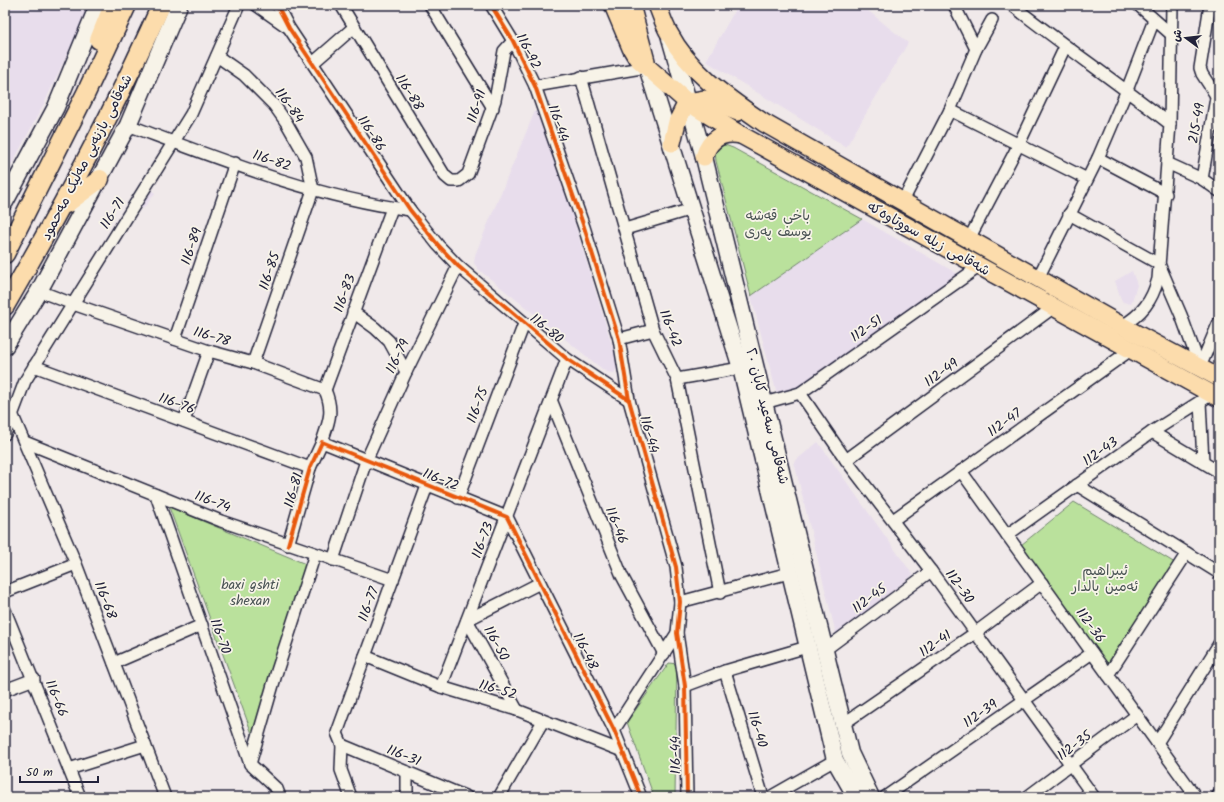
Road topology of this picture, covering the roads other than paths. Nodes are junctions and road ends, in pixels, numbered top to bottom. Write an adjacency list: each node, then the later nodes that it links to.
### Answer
1 (98, 5): 58 (main road)
2 (113, 5): 36 (highway)
3 (127, 5): 36 (highway, شەقامی بازنەیی مەلیک مەحمود)
4 (179, 5): 41 (main road)
5 (239, 5): 29 (street, 116-71)
6 (256, 5): 22 (street)
7 (277, 5): 22 (street, 116-86)
8 (341, 5): 23 (street, 116-88)
9 (430, 5): 37 (street)
10 (491, 5): 26 (street, 116-92)
11 (613, 5): 31 (main road, شەقامی زیلە سووتاوەکە)
12 (631, 5): 31 (main road)
13 (658, 5): 24 (main road, شەقامی زیلە سووتاوەکە)
14 (954, 5): 28 (street)
15 (1012, 5): 27 (street)
16 (1138, 5): 21 (street)
17 (1172, 5): 25 (street)
18 (1210, 5): 51 (street, 215-49)
19 (162, 7): 61 (highway, شەقامی بازنەیی مەلیک مەحمود)
20 (992, 20): 28 (street)
21 (1154, 20): 25 (street); 34 (street)
22 (289, 28): 30 (street, 116-86)
23 (353, 28): 30 (street); 52 (street, 116-88)
24 (669, 33): 35 (main road, شەقامی سەعید کابان ٢٠); 39 (main road, شەقامی زیلە سووتاوەکە)
25 (1172, 35): 40 (street)
26 (513, 41): 33 (street, 116-92); 37 (street, 116-91)
27 (1064, 47): 34 (street); 45 (street)
28 (976, 49): 38 (street)
29 (217, 56): 43 (street, 116-71); 55 (street, 116-84)
30 (313, 63): 64 (street, 116-86)
31 (647, 67): 32 (street); 35 (main road, شەقامی زیلە سووتاوەکە); 44 (main road, شەقامی سەعید کابان ٢٠)
32 (581, 77): 33 (street); 66 (street, 116-42)
33 (535, 86): 83 (street, 116-44)
34 (1127, 90): 40 (street); 47 (street)
35 (687, 102): 39 (main road); 42 (main road, شەقامی زیلە سووتاوەکە); 44 (main road); 46 (main road, شەقامی سەعید کابان ٢٠)
36 (80, 105): 68 (highway, شەقامی بازنەیی مەلیک مەحمود)
37 (493, 108): 52 (street, 116-91)
38 (950, 110): 45 (street); 59 (street)
39 (764, 124): 54 (main road, شەقامی زیلە سووتاوەکە)
40 (1170, 124): 49 (street)
41 (128, 125): 43 (street, 116-82); 50 (main road)
42 (741, 135): 46 (main road); 60 (main road, شەقامی زیلە سووتاوەکە)
43 (175, 142): 48 (street, 116-82); 74 (street, 116-71)
44 (672, 143): 63 (main road, شەقامی سەعید کابان ٢٠)
45 (1019, 144): 53 (street); 67 (street)
46 (704, 157): 100 (main road, شەقامی سەعید کابان ٢٠)
47 (1098, 158): 53 (street); 57 (street)
48 (235, 163): 55 (street, 116-82); 82 (street, 116-89)
49 (1168, 163): 51 (street); 57 (street)
50 (100, 178): 61 (highway); 73 (main road)
51 (1202, 179): 56 (street)
52 (463, 180)
53 (1087, 180): 65 (street)
54 (876, 186): 59 (main road, شەقامی زیلە سووتاوەکە); 60 (main road)
55 (313, 190): 62 (street, 116-82); 88 (street, 116-85)
56 (1219, 191)
57 (1166, 194): 69 (street)
58 (5, 202)
59 (902, 202): 67 (main road, شەقامی زیلە سووتاوەکە)
60 (867, 203): 71 (main road, شەقامی زیلە سووتاوەکە)
61 (62, 207): 75 (highway, شەقامی بازنەیی مەلیک مەحمود)
62 (392, 208): 64 (street, 116-82); 77 (street, 116-83)
63 (692, 209): 66 (street); 91 (main road, شەقامی سەعید کابان ٢٠)
64 (410, 210): 70 (street, 116-86)
65 (1069, 214): 69 (street); 72 (street)
66 (625, 229): 81 (street, 116-42)
67 (969, 239): 72 (main road, شەقامی زیلە سووتاوەکە)
68 (5, 254)
69 (1159, 264): 80 (street); 90 (street)
70 (458, 266): 79 (street, 116-80); 92 (street, 116-79)
71 (980, 266): 76 (main road, شەقامی زیلە سووتاوەکە); 96 (street, 112-51)
72 (1038, 278): 80 (main road, شەقامی زیلە سووتاوەکە)
73 (39, 290): 74 (street, 116-78); 84 (main road)
74 (73, 304): 82 (street, 116-78); 89 (street, 116-71)
75 (5, 306)
76 (1054, 307): 85 (main road, شەقامی زیلە سووتاوەکە); 109 (street, 112-49)
77 (353, 312): 92 (street); 95 (street, 116-83)
78 (1219, 322): 90 (street)
79 (524, 324): 87 (street, 116-80); 118 (street, 116-75)
80 (1122, 326): 90 (main road, شەقامی زیلە سووتاوەکە)
81 (653, 330): 83 (street); 94 (street, 116-42)
82 (175, 339): 86 (street, 116-78)
83 (619, 339): 98 (street, 116-44)
84 (5, 346)
85 (1132, 349): 97 (main road, شەقامی زیلە سووتاوەکە); 113 (street, 112-47)
86 (209, 352): 88 (street, 116-78); 102 (street)
87 (567, 359): 98 (street, 116-80); 99 (street, 116-73)
88 (253, 363): 95 (street, 116-78)
89 (34, 366): 101 (street, 116-71); 102 (street, 116-76)
90 (1200, 367): 93 (main road, شەقامی زیلە سووتاوەکە)
91 (741, 368): 94 (street); 108 (main road, شەقامی سەعید کابان ٢٠)
92 (406, 372): 110 (street, 116-79)
93 (1219, 378)
94 (677, 379): 134 (street, 116-42)
95 (325, 390): 106 (street)
96 (800, 394): 100 (street, 112-51); 109 (street, 112-30)
97 (1210, 398): 103 (street, 112-43); 111 (street)
98 (629, 400): 135 (street, 116-44)
99 (552, 402): 119 (street, 116-73); 145 (street, 116-46)
100 (764, 403): 107 (main road, شەقامی سەعید کابان ٢٠)
101 (13, 416): 104 (street, 116-71); 105 (street, 116-68)
102 (184, 422): 112 (street, 116-76)
103 (1152, 432): 111 (street); 115 (street, 112-43)
104 (5, 434)
105 (25, 442): 117 (street, 116-74); 126 (street, 116-68)
106 (322, 442): 110 (street); 112 (street, 116-81)
107 (776, 445): 108 (main road); 143 (main road, شەقامی سەعید کابان ٢٠)
108 (760, 449): 128 (main road, شەقامی سەعید کابان ٢٠)
109 (846, 460): 120 (street, 112-30)
110 (366, 461): 116 (street, 116-72); 125 (street, 116-79)
111 (1203, 462): 114 (street)
112 (310, 468): 122 (street, 116-81)
113 (961, 471): 120 (street, 112-47); 121 (street, 112-36)
114 (1219, 472)
115 (1077, 485): 121 (street, 112-43); 123 (street)
116 (427, 486): 118 (street, 116-72); 130 (street, 116-77)
117 (156, 495): 122 (street, 116-74); 138 (street, 116-70)
118 (458, 498): 119 (street, 116-72)
119 (507, 517): 131 (street, 116-48); 137 (street, 116-73)
120 (892, 520): 127 (street, 112-30)
121 (1007, 535): 132 (street, 112-36)
122 (288, 545): 124 (street, 116-74)
123 (1187, 553): 129 (street); 149 (street)
124 (315, 554): 125 (street, 116-74); 165 (street)
125 (333, 560): 130 (street, 116-74)
126 (76, 564): 133 (street); 147 (street, 116-68)
127 (931, 571): 140 (street, 112-30); 143 (street, 112-45)
128 (789, 573): 134 (street); 142 (main road, شەقامی سەعید کابان ٢٠)
129 (1219, 573)
130 (393, 580): 146 (street, 116-77)
131 (540, 583): 137 (street, 116-50); 159 (street, 116-48)
132 (1042, 583): 140 (street, 112-41); 144 (street, 112-36)
133 (5, 592)
134 (720, 593): 135 (street)
135 (680, 602): 139 (street, 116-44)
136 (5, 610): 150 (street, 116-66)
137 (467, 620): 152 (street, 116-73); 155 (street, 116-50)
138 (202, 625): 147 (street); 165 (street, 116-70)
139 (676, 633): 145 (street); 151 (street, 116-44)
140 (976, 633): 154 (street, 112-30); 158 (street, 112-41)
141 (1219, 644): 160 (street)
142 (807, 647): 148 (street); 164 (main road, شەقامی سەعید کابان ٢٠)
143 (826, 649): 158 (main road, شەقامی سەعید کابان ٢٠)
144 (1092, 653): 149 (street, 112-36); 154 (street, 112-39)
145 (664, 654): 159 (street)
146 (365, 656): 152 (street, 116-52); 162 (street, 116-77)
147 (114, 663): 161 (street, 116-68)
148 (725, 671): 151 (street); 179 (street, 116-40)
149 (1108, 675): 156 (street, 112-36)
150 (34, 679): 153 (street); 167 (street, 116-66)
151 (685, 686): 178 (street, 116-44)
152 (441, 687): 155 (street, 116-52)
153 (5, 690)
154 (1024, 700): 166 (street, 112-30); 183 (street, 112-39)
155 (517, 710): 157 (street, 116-52)
156 (1137, 715): 160 (street, 112-36); 166 (street, 112-35)
157 (543, 721): 163 (street, 116-52); 176 (street)
158 (844, 724): 182 (main road, شەقامی سەعید کابان ٢٠)
159 (614, 730): 163 (street, 116-48)
160 (1158, 743): 186 (street, 112-36)
161 (145, 745): 167 (street); 171 (street, 116-68)
162 (342, 746): 168 (street, 116-31); 173 (street)
163 (622, 751): 177 (street, 116-48)
164 (835, 760): 180 (street); 181 (main road, شەقامی سەعید کابان ٢٠)
165 (250, 764): 172 (street)
166 (1071, 766): 184 (street, 112-35); 185 (street, 112-30)
167 (69, 769): 170 (street, 116-66)
168 (407, 772): 174 (street); 175 (street, 116-31)
169 (1219, 794): 187 (street)
170 (80, 797)
171 (165, 797)
172 (280, 797)
173 (350, 797)
174 (407, 797)
175 (467, 797)
176 (499, 797)
177 (640, 797)
178 (687, 797)
179 (763, 797)
180 (770, 797)
181 (856, 797)
182 (871, 797)
183 (885, 797)
184 (1027, 797)
185 (1094, 797)
186 (1196, 797)
187 (1218, 797)

